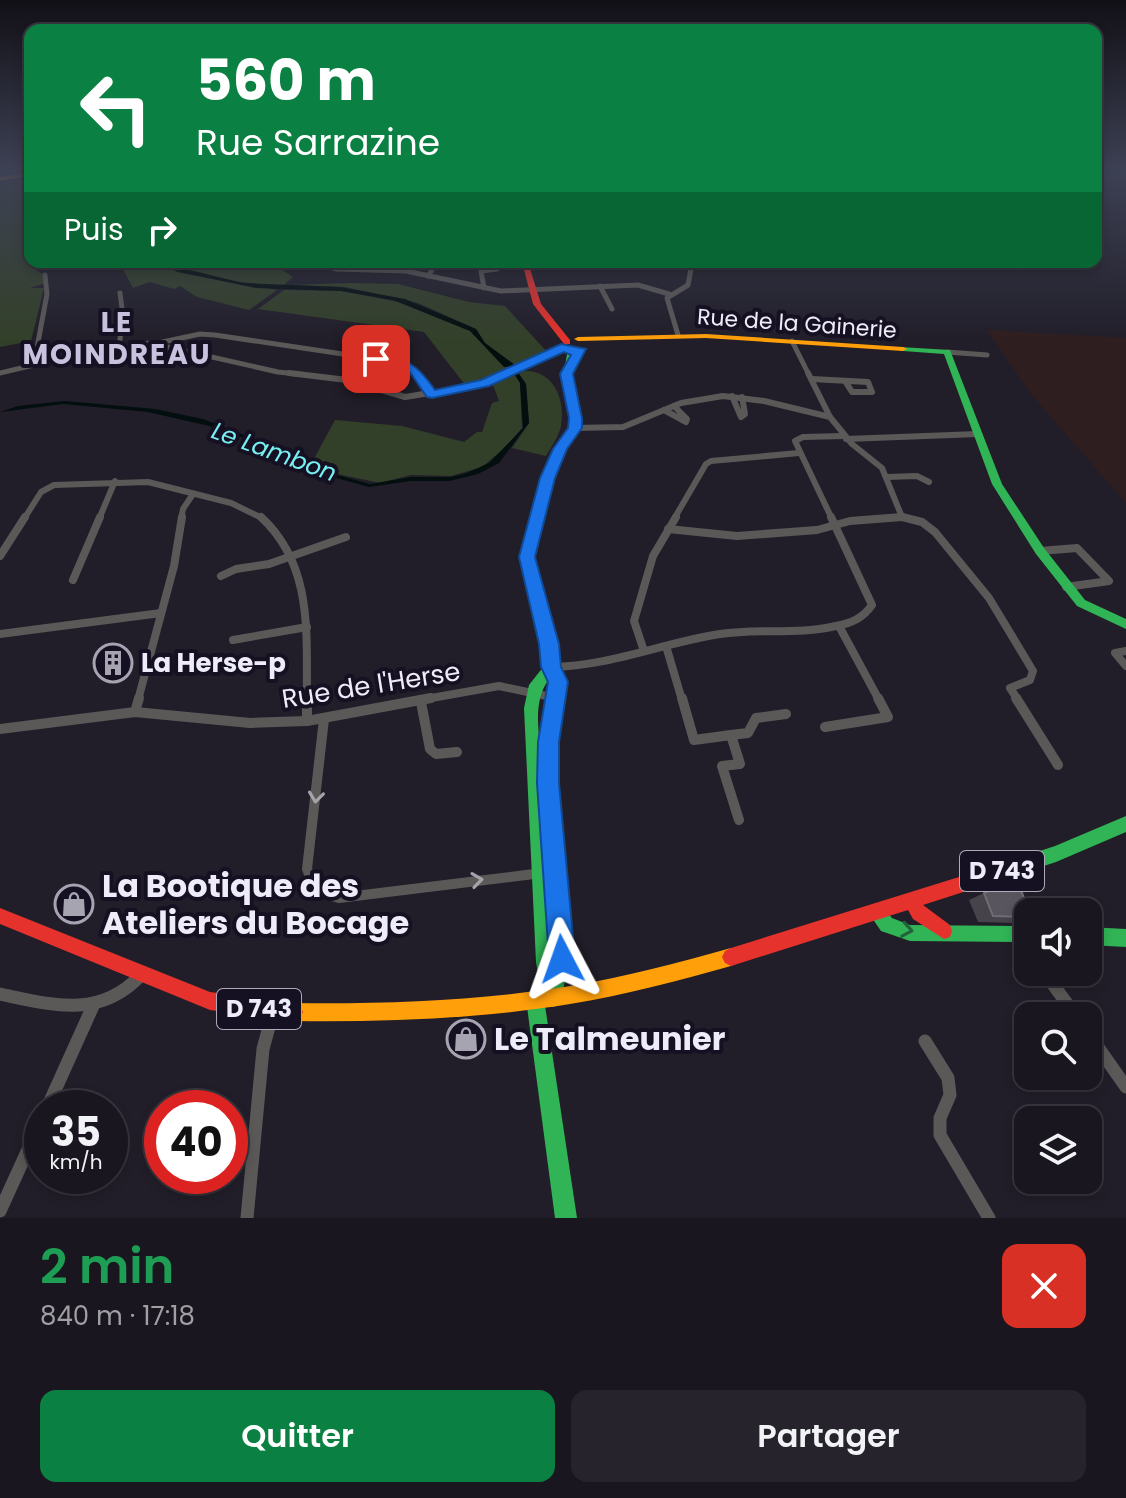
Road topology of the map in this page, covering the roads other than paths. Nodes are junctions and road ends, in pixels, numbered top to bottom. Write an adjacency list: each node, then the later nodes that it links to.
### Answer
1 (333, 268): 7 (street)
2 (433, 268): 7 (street)
3 (527, 268): 10 (street)
4 (691, 268): 12 (street)
5 (497, 269): 9 (street)
6 (45, 275): 22 (street)
7 (428, 276): 9 (street)
8 (600, 286): 10 (street); 12 (street); 13 (street)
9 (484, 288): 10 (street)
10 (533, 291): 17 (street)
11 (120, 293): 19 (street)
12 (669, 294): 14 (street)
13 (612, 309)
14 (678, 335): 16 (street, Rue de la Gainerie); 17 (street, Rue de la Gainerie)
15 (185, 337): 18 (street); 18 (street); 26 (street)
16 (792, 341): 20 (street, Rue de la Gainerie); 24 (street)
17 (574, 345): 26 (street); 32 (street)
18 (160, 346): 19 (street); 26 (street)
19 (120, 347): 22 (street)
20 (947, 352): 21 (street, Rue de la Gainerie); 33 (street)
21 (987, 355)
22 (34, 364): 23 (street)
23 (0, 373)
24 (812, 379): 25 (street); 31 (street)
25 (845, 381)
26 (432, 394)
27 (732, 396): 28 (street); 28 (street); 29 (street)
28 (742, 397): 31 (street)
29 (674, 406): 30 (street); 30 (street)
30 (664, 410): 32 (street)
31 (830, 417): 34 (street)
32 (575, 428): 60 (street)
33 (978, 434): 34 (street); 44 (street)
34 (845, 438): 35 (street); 36 (street)
35 (799, 453): 41 (street); 42 (street)
36 (887, 477): 38 (street); 40 (street)
37 (115, 481): 39 (street); 45 (street); 48 (street)
38 (929, 482)
39 (193, 494): 46 (street); 50 (street)
40 (902, 517): 41 (street); 72 (street)
41 (835, 528): 42 (street); 52 (street)
42 (668, 529): 57 (street)
43 (346, 537): 46 (street)
44 (1040, 551): 49 (street); 49 (street)
45 (0, 556)
46 (290, 556): 47 (street); 53 (street)
47 (221, 576)
48 (73, 580)
49 (1066, 587): 51 (street)
50 (161, 613): 54 (street); 64 (street)
51 (1126, 624)
52 (839, 626): 56 (street); 68 (street)
53 (307, 627): 55 (street); 67 (street)
54 (0, 634)
55 (233, 640)
56 (666, 646): 57 (street); 70 (street)
57 (644, 651): 60 (street)
58 (1126, 651): 59 (street)
59 (1126, 666)
60 (551, 667): 61 (street); 62 (street)
61 (533, 693): 62 (street, Rue de l'Herse); 63 (street, Rue de l'Herse); 76 (street)
62 (556, 698): 75 (street)
63 (421, 702): 66 (street, Rue de l'Herse); 71 (street)
64 (135, 712): 67 (street, Rue de l'Herse); 69 (street, Rue de l'Herse)
65 (786, 714): 70 (street)
66 (324, 719): 67 (street, Rue de l'Herse); 76 (street, one-way to 76)
67 (307, 721)
68 (825, 727)
69 (0, 729)
70 (731, 735): 73 (street)
71 (457, 752)
72 (1058, 765)
73 (739, 820)
74 (1126, 824): 77 (street, D 743)
75 (555, 871): 76 (street); 85 (street)
76 (540, 874): 85 (street)
77 (912, 901): 78 (street, D 743); 80 (street)
78 (876, 912): 80 (street, one-way to 80); 85 (street, D 743)
79 (0, 916): 84 (street, D 743)
80 (944, 931): 81 (street)
81 (1014, 934)
82 (1102, 937): 83 (street)
83 (1126, 938)
84 (141, 975): 88 (street); 89 (street, D 743)
85 (553, 991): 87 (street, D 743)
86 (0, 994): 88 (street)
87 (535, 999): 89 (street, D 743); 97 (street)
88 (93, 1006): 93 (street)
89 (273, 1011): 96 (street)
90 (925, 1041): 98 (street)
91 (1102, 1053): 92 (street)
92 (1126, 1087)
93 (55, 1090)
94 (24, 1158): 95 (street)
95 (0, 1211)
96 (247, 1218)
97 (566, 1218)
98 (989, 1218)

